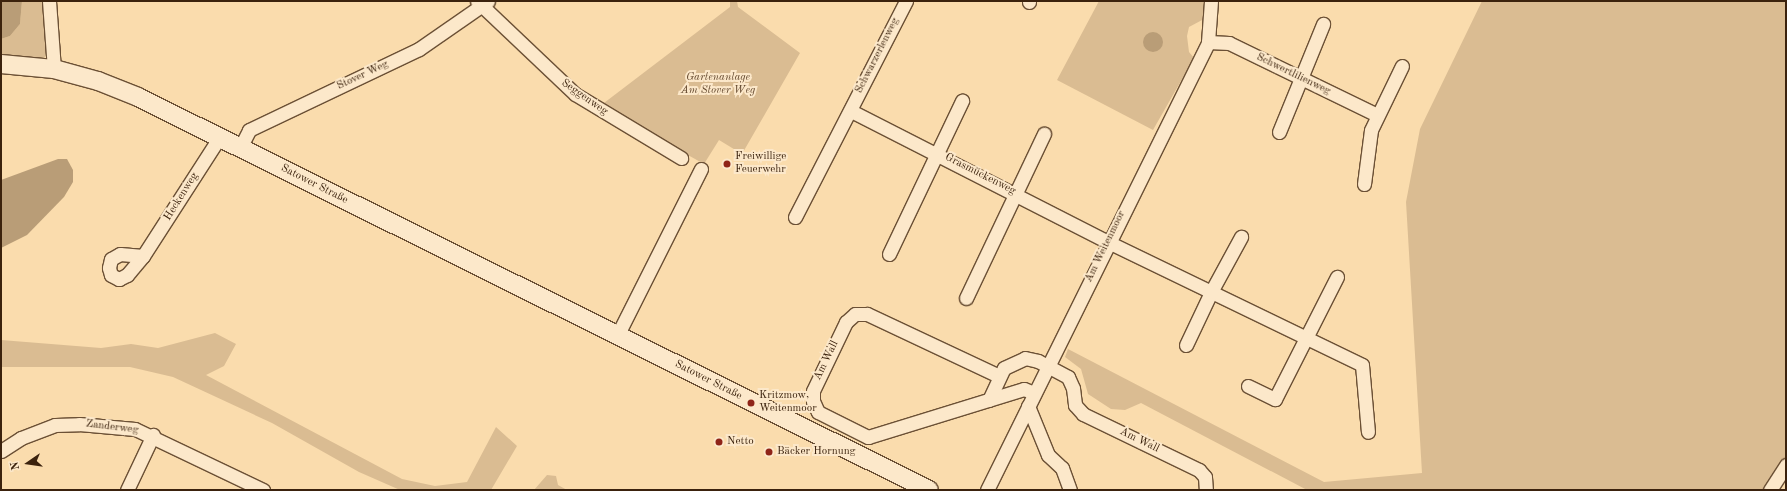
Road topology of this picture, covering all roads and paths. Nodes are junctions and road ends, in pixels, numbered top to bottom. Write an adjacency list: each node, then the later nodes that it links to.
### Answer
1 (49, 1): 9 (street)
2 (906, 1): 12 (street, Schwarzerlenweg)
3 (1211, 1): 6 (street, Am Weitenmoor)
4 (482, 3): 17 (street, Stover Weg); 19 (street, Seggenweg)
5 (1323, 24): 10 (street)
6 (1208, 42): 10 (street, Schwertlilienweg); 25 (street, Am Weitenmoor)
7 (1, 64): 9 (main road, Satower Straße)
8 (1402, 66): 13 (street)
9 (54, 69): 16 (main road, Satower Straße)
10 (1301, 79): 13 (street, Schwertlilienweg); 14 (street)
11 (962, 102): 18 (street)
12 (851, 111): 18 (street, Grasmückenweg); 23 (street)
13 (1377, 115): 21 (street)
14 (1279, 132)
15 (1044, 134): 22 (street)
16 (219, 138): 17 (main road, Satower Straße); 27 (street, Heckenweg)
17 (240, 148): 31 (main road, Satower Straße)
18 (937, 153): 22 (street, Grasmückenweg); 26 (street)
19 (681, 158)
20 (701, 169): 31 (street)
21 (1364, 184)
22 (1016, 194): 25 (street, Grasmückenweg); 30 (street)
23 (795, 217)
24 (1241, 237): 29 (street)
25 (1108, 242): 29 (street, Grasmückenweg); 34 (street, Am Weitenmoor)
26 (889, 254)
27 (143, 256)
28 (1337, 277): 32 (street)
29 (1211, 292): 32 (street, Grasmückenweg); 33 (street)
30 (966, 298)
31 (617, 336): 46 (main road, Satower Straße)
32 (1306, 340): 36 (street); 40 (street, Grasmückenweg)
33 (1186, 345)
34 (1048, 365): 35 (street, Am Wall); 37 (street, Am Weitenmoor); 49 (street, Am Wall)
35 (999, 376): 38 (street, Am Wall); 38 (street, Am Wall)
36 (1248, 386)
37 (1034, 393): 38 (street, Am Wall); 39 (street, Am Weitenmoor)
38 (989, 400)
39 (1028, 406): 47 (street, Am Weitenmoor); 48 (street)
40 (1368, 432)
41 (153, 435): 42 (street, Zanderweg); 44 (street); 45 (street, Zanderweg)
42 (1, 450)
43 (1786, 465): 50 (street)
44 (127, 490)
45 (263, 490)
46 (929, 490)
47 (986, 490)
48 (1070, 490)
49 (1206, 490)
50 (1770, 490)

